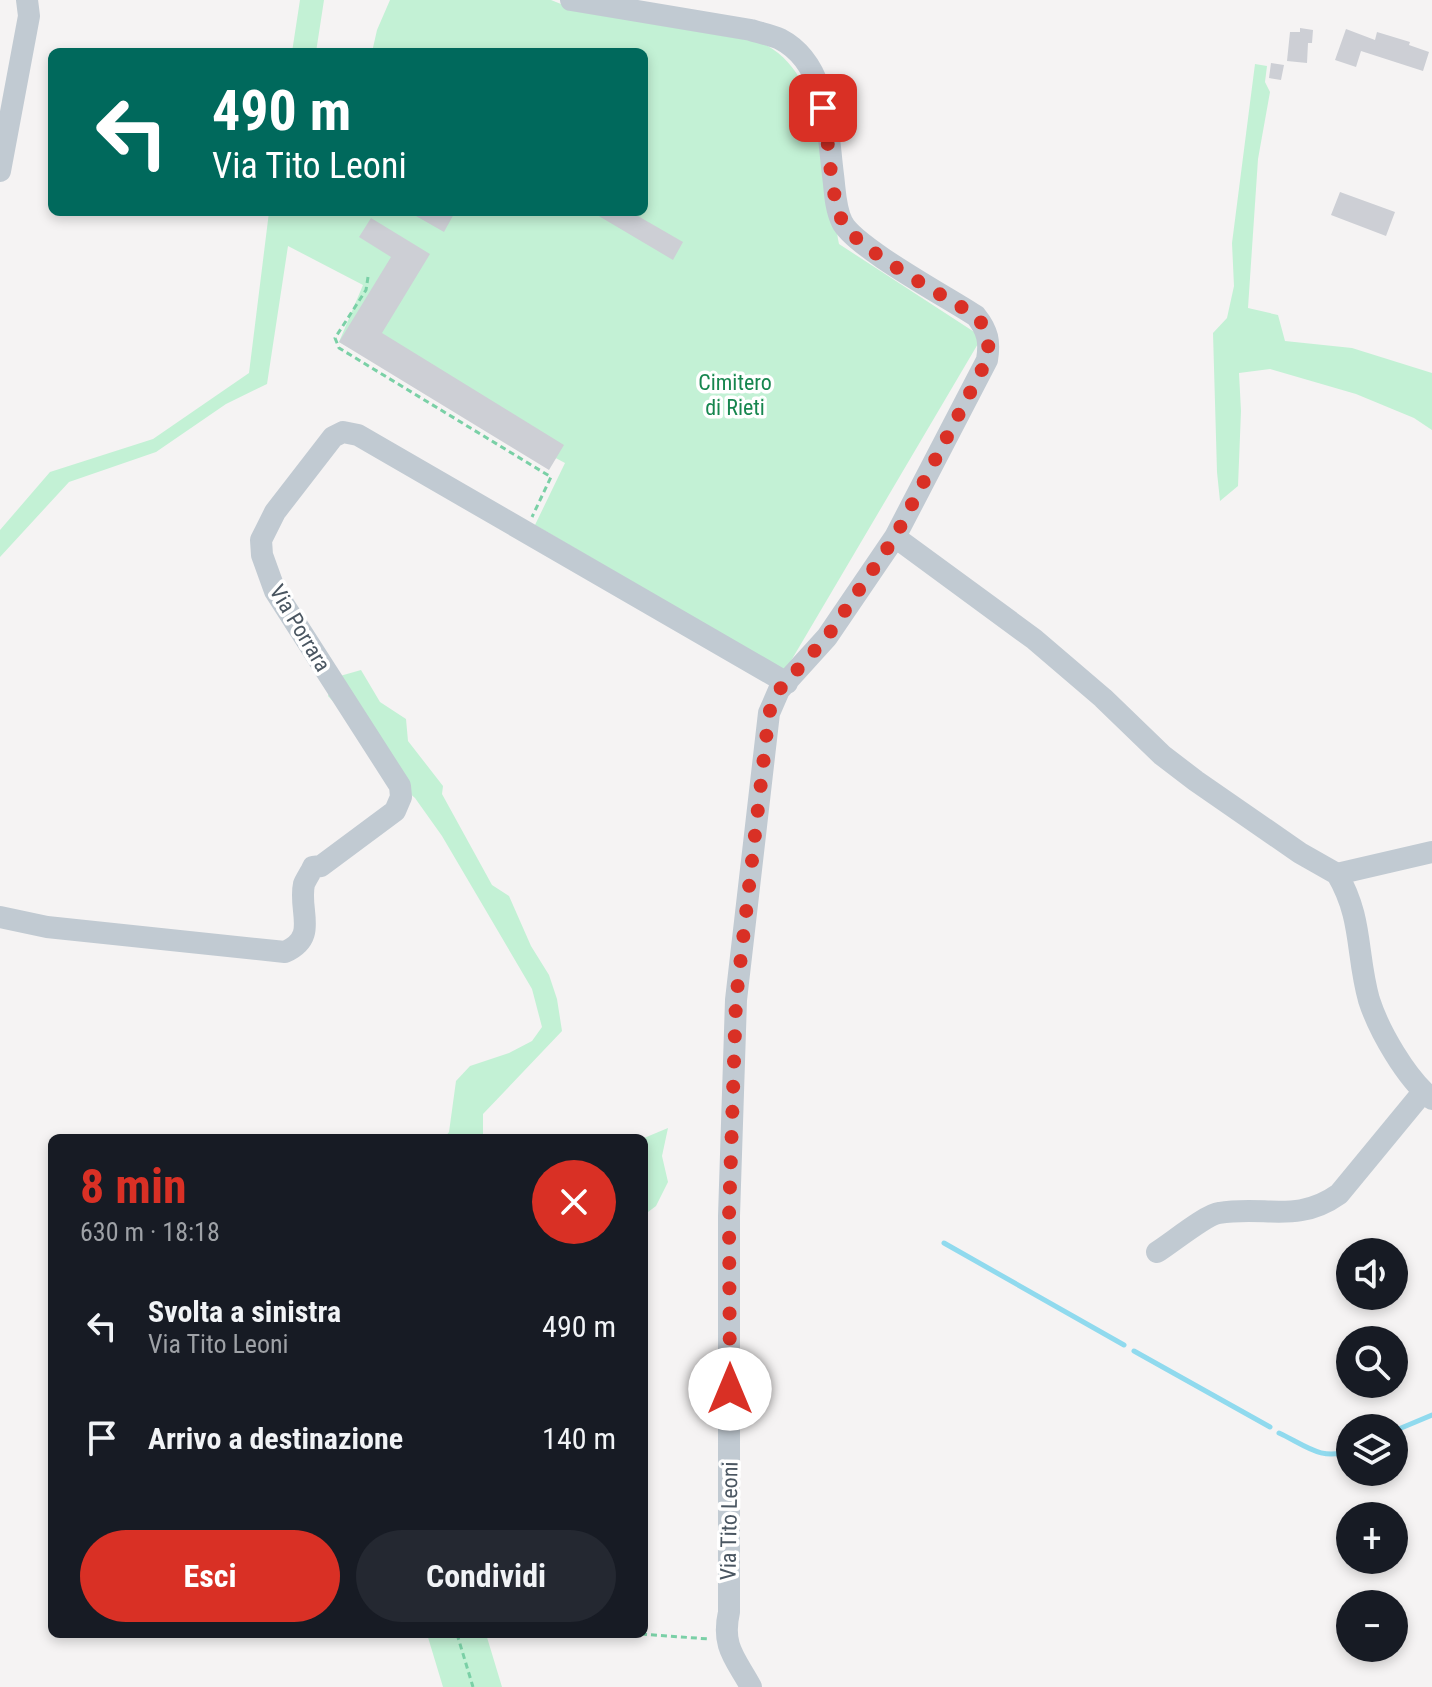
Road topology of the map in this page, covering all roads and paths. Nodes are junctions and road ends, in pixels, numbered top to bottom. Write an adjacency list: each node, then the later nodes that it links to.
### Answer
1 (27, 0): 3 (street)
2 (571, 0): 6 (street, Via Tito Leoni)
3 (0, 171)
4 (368, 277): 5 (path)
5 (524, 531): 7 (street, Via Porrara); 10 (street, Via Porrara)
6 (895, 537): 7 (street, Via Tito Leoni); 9 (street)
7 (787, 683): 15 (street, Via Tito Leoni)
8 (1432, 852): 9 (street)
9 (1337, 874): 11 (street)
10 (0, 917)
11 (1427, 1095): 12 (street)
12 (1157, 1252)
13 (648, 1635): 15 (path)
14 (458, 1638): 16 (path)
15 (727, 1641): 17 (street, Via Tito Leoni)
16 (473, 1687)
17 (751, 1687)

